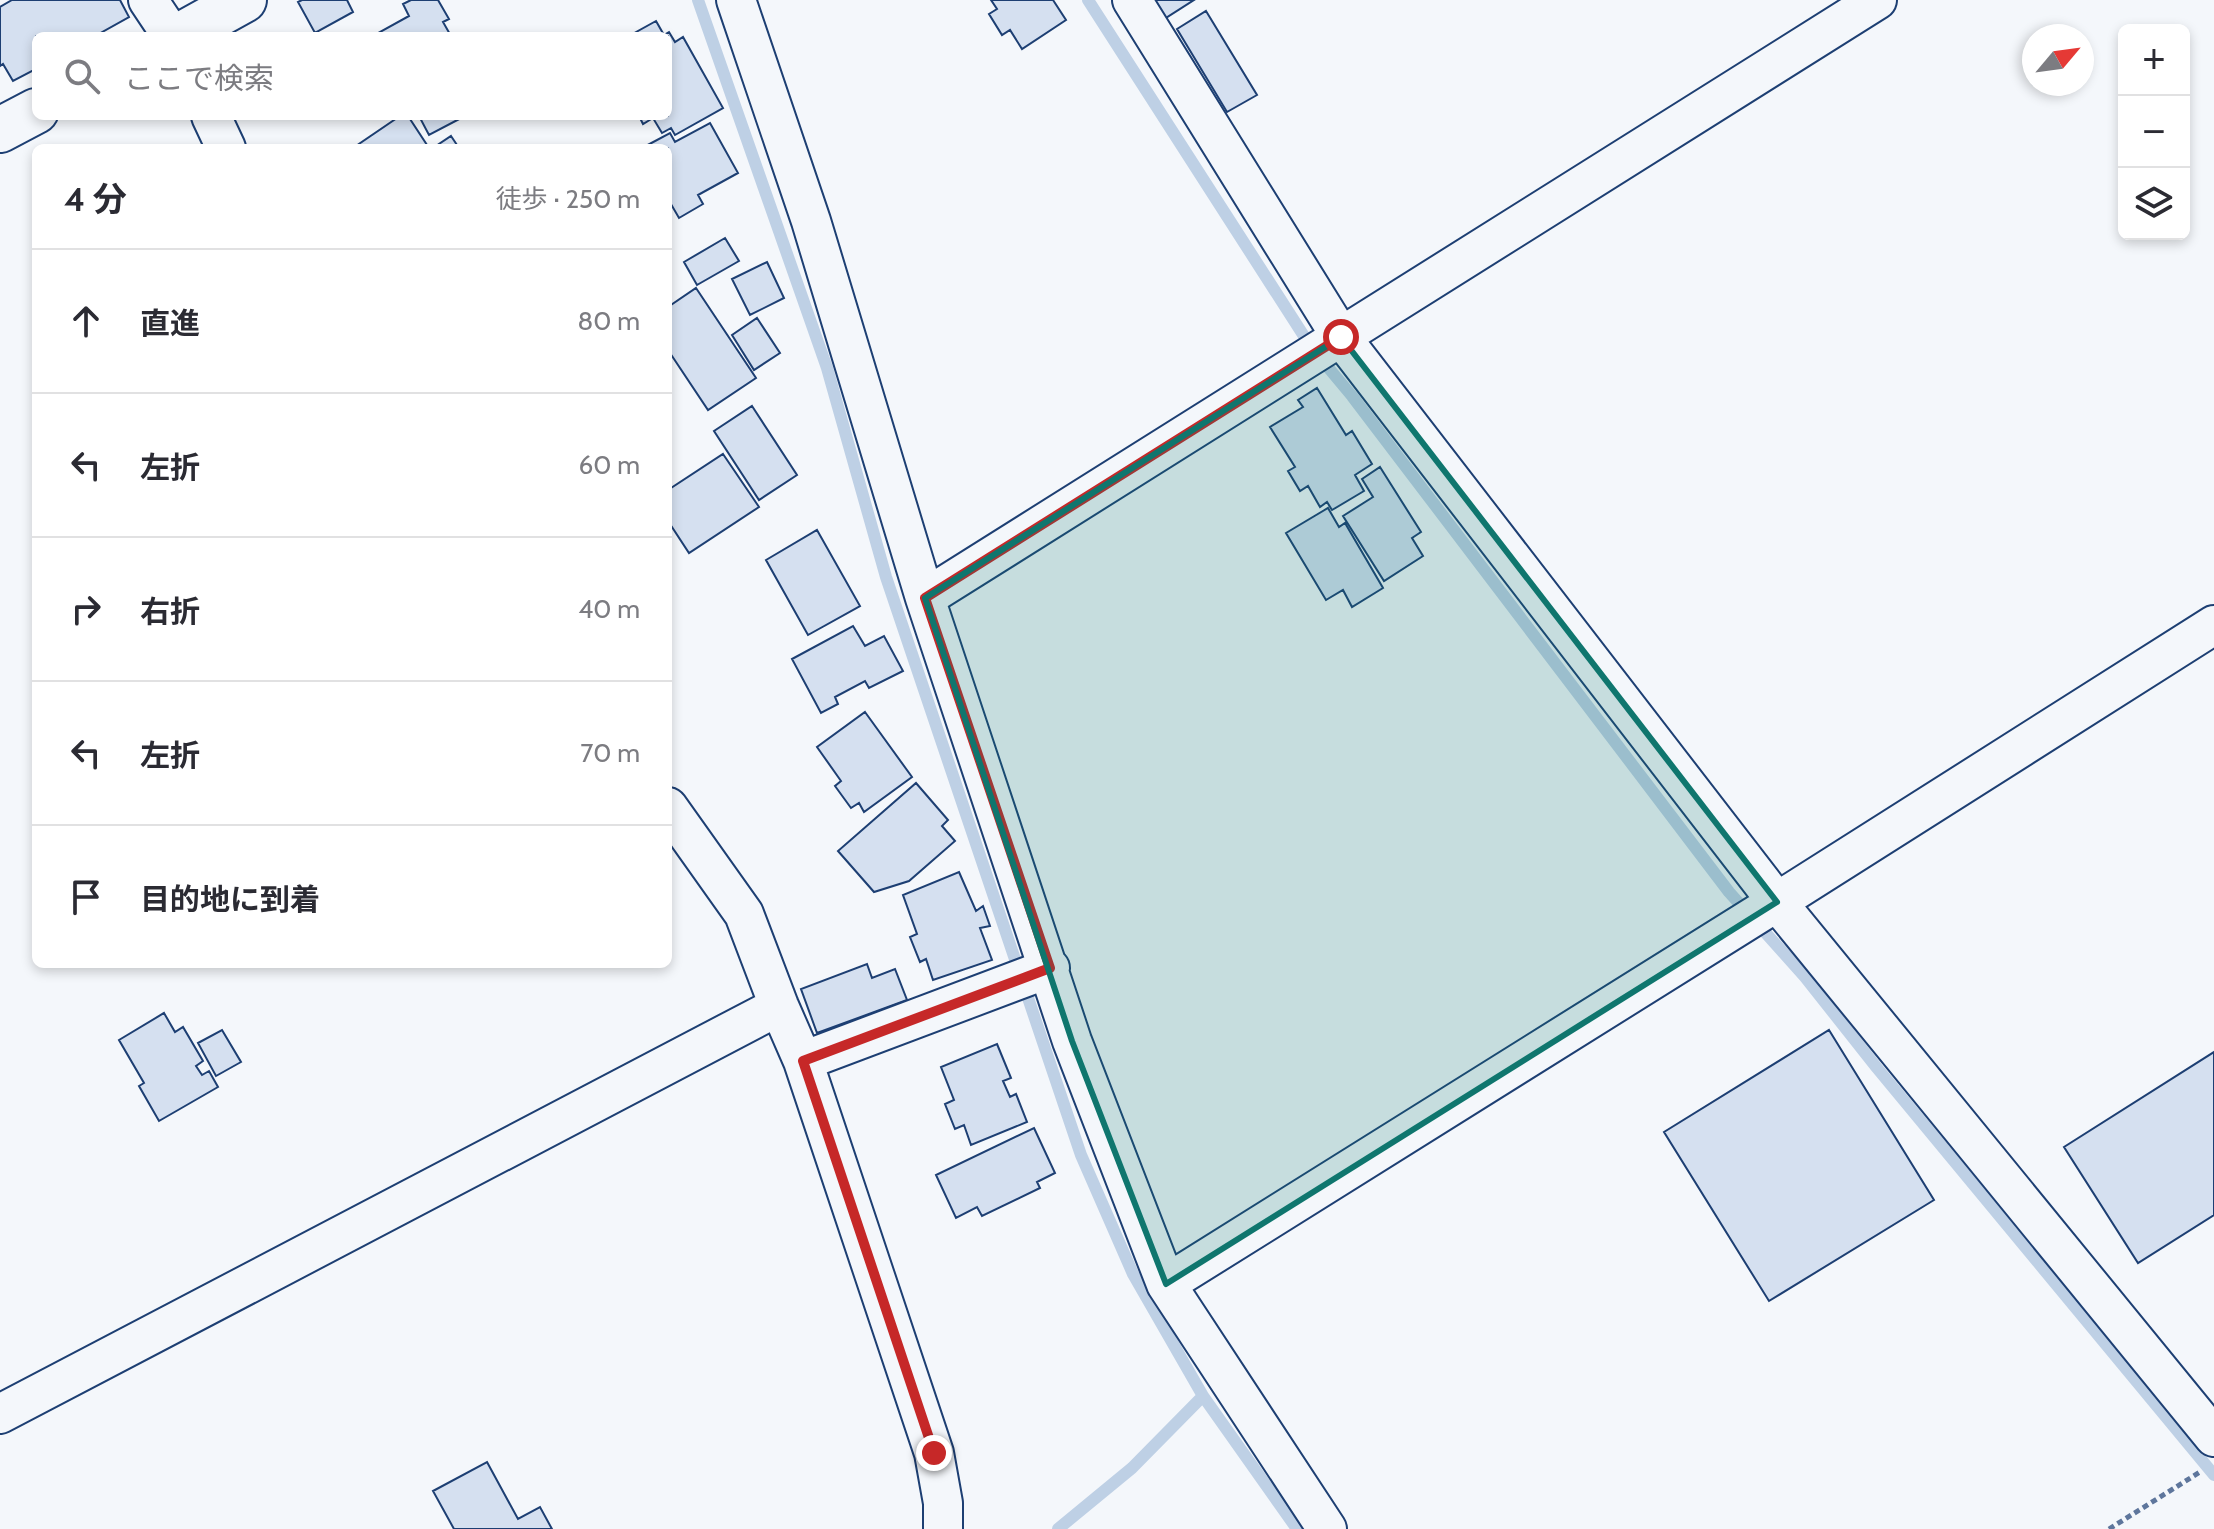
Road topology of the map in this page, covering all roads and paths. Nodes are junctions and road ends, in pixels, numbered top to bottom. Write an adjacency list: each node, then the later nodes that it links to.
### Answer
1 (148, 0): 6 (street)
2 (244, 0): 7 (main road)
3 (736, 0): 13 (street)
4 (1132, 0): 12 (street)
5 (1877, 0): 12 (street)
6 (169, 32)
7 (186, 32)
8 (32, 113): 10 (main road)
9 (213, 120): 11 (street)
10 (0, 130)
11 (224, 144)
12 (1341, 337): 13 (street); 16 (street)
13 (925, 598): 17 (street)
14 (2214, 625): 16 (street)
15 (672, 813): 18 (street)
16 (1777, 902): 20 (street); 22 (street)
17 (1050, 968): 19 (street); 20 (street)
18 (779, 1006): 19 (street); 21 (street)
19 (803, 1061): 23 (street)
20 (1166, 1284): 24 (street)
21 (0, 1414)
22 (2207, 1454): 25 (path)
23 (943, 1529)
24 (1327, 1529)
25 (2109, 1529)

